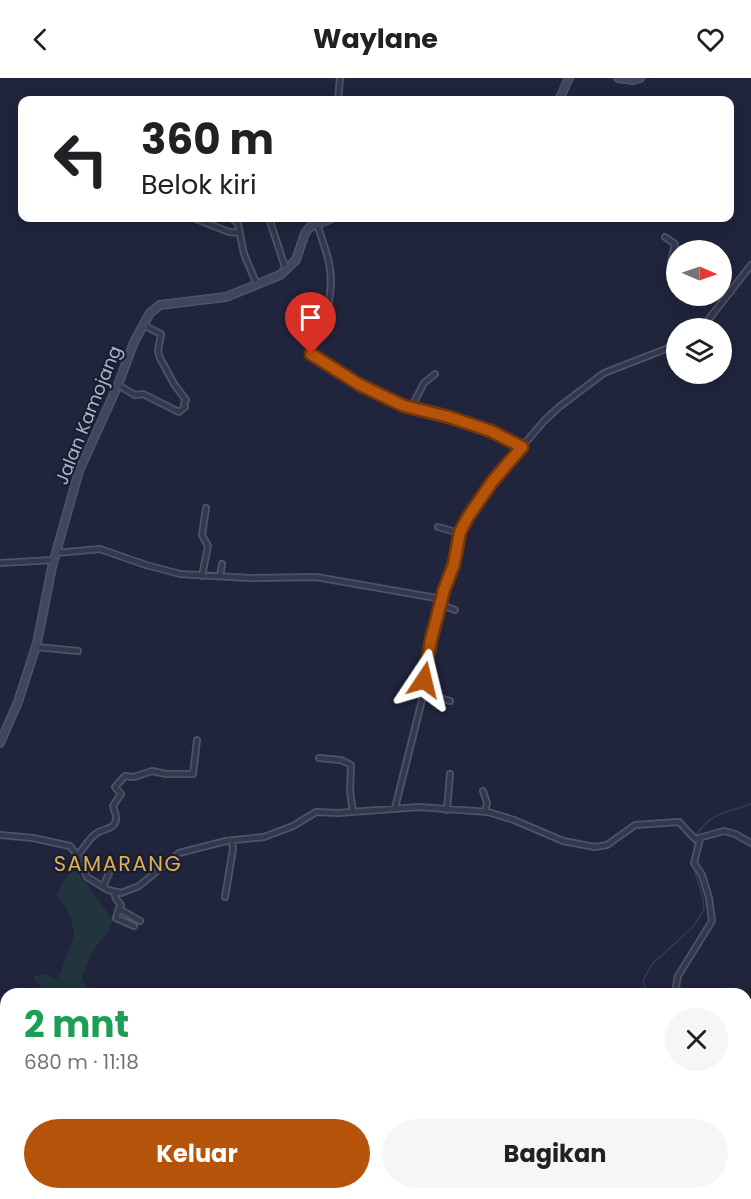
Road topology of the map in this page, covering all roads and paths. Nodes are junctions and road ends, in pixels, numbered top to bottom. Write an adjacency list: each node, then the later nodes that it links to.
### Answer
1 (340, 78): 5 (street)
2 (569, 78): 6 (main road)
3 (618, 78): 4 (main road)
4 (640, 78)
5 (338, 96)
6 (561, 96)
7 (204, 222): 12 (street)
8 (236, 222): 12 (street)
9 (270, 222): 16 (street)
10 (320, 222): 11 (main road)
11 (317, 223): 16 (main road); 25 (street)
12 (240, 233): 17 (street)
13 (665, 237): 14 (street)
14 (669, 240)
15 (751, 265): 18 (street)
16 (286, 270): 17 (main road, Jalan Kamojang)
17 (256, 285): 21 (main road, Jalan Kamojang)
18 (732, 291)
19 (720, 306): 20 (street)
20 (710, 318)
21 (143, 325): 24 (main road, Jalan Kamojang); 24 (street)
22 (666, 349): 26 (street)
23 (435, 374): 25 (street)
24 (118, 385): 30 (main road, Jalan Kamojang)
25 (411, 408): 26 (street)
26 (522, 447): 29 (street)
27 (206, 508): 33 (street)
28 (438, 526): 29 (street)
29 (460, 532): 35 (street)
30 (55, 557): 31 (street); 33 (street); 38 (main road, Jalan Kamojang)
31 (0, 563)
32 (222, 564): 34 (street)
33 (202, 576): 34 (street)
34 (220, 576): 35 (street)
35 (442, 599): 36 (street)
36 (441, 605): 37 (street); 40 (street)
37 (455, 610)
38 (36, 647): 39 (street); 43 (main road, Jalan Kamojang)
39 (78, 651)
40 (423, 696): 41 (street); 47 (street)
41 (450, 701)
42 (197, 740): 55 (street)
43 (0, 743)
44 (319, 758): 49 (street)
45 (450, 774): 48 (street)
46 (483, 791): 50 (street)
47 (395, 808): 48 (street); 49 (street)
48 (447, 810): 50 (street)
49 (353, 812): 53 (street)
50 (485, 812): 52 (street)
51 (0, 835): 55 (street)
52 (698, 839): 54 (street); 63 (street)
53 (232, 840): 58 (street); 59 (street)
54 (751, 843)
55 (78, 855): 57 (street)
56 (112, 866): 57 (street)
57 (104, 887): 58 (street)
58 (114, 892): 60 (street)
59 (225, 897)
60 (119, 908): 61 (street); 62 (street)
61 (140, 921)
62 (134, 926)
63 (676, 988)

